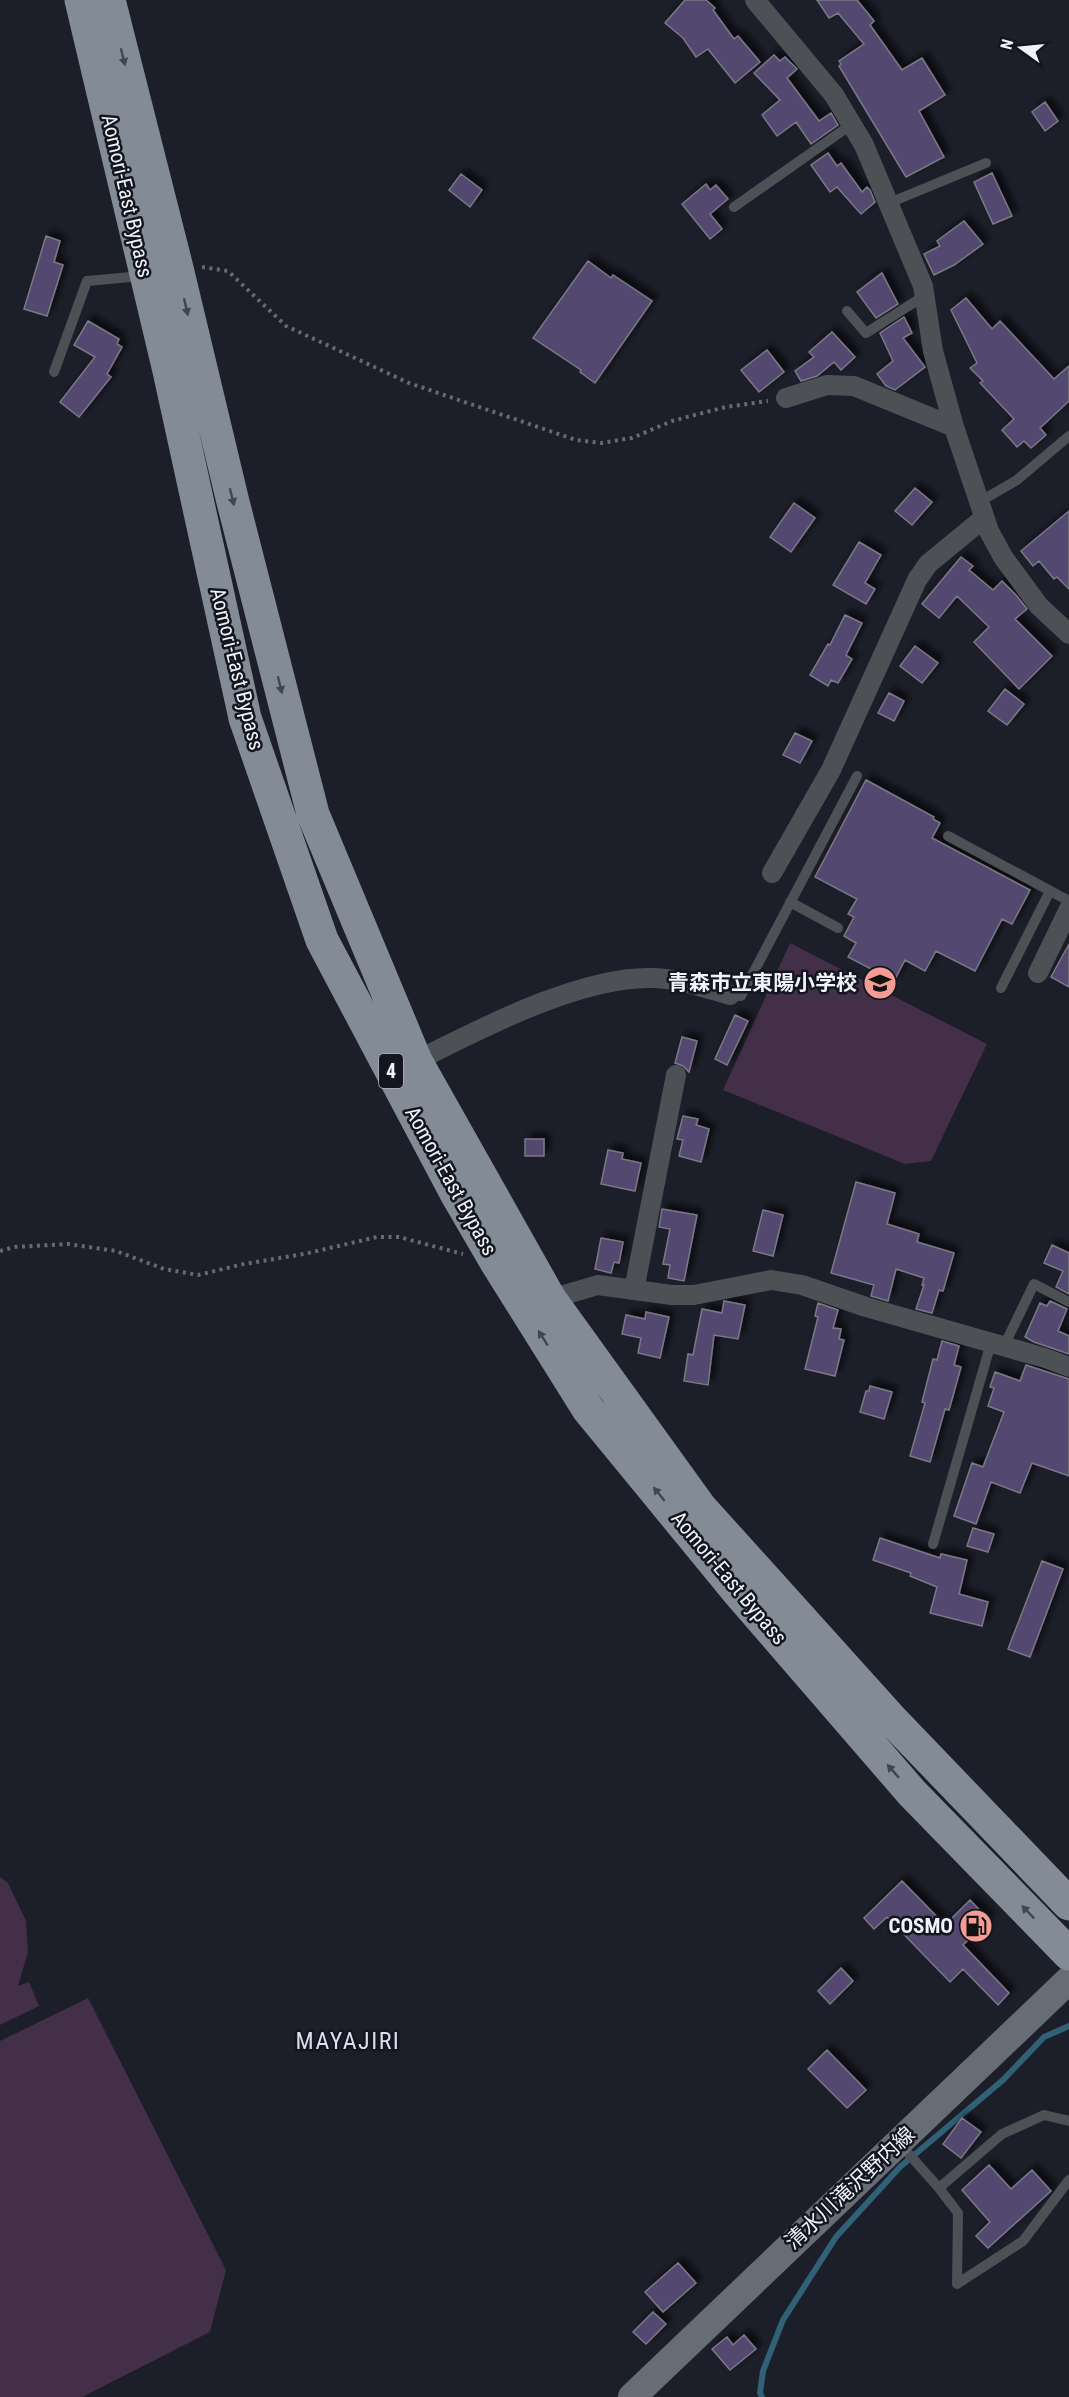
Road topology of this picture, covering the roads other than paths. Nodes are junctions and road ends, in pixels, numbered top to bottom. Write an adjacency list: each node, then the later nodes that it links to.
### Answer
1 (81, 0): 8 (highway, Aomori-East Bypass / 4)
2 (109, 0): 8 (highway, Aomori-East Bypass / 4, one-way to 8)
3 (755, 0): 4 (street)
4 (852, 124): 6 (street); 7 (lane)
5 (986, 163): 6 (lane)
6 (889, 203): 9 (street)
7 (734, 207)
8 (162, 272): 11 (lane); 28 (highway, Aomori-East Bypass / 4, one-way to 28); 37 (highway, Aomori-East Bypass / 4, one-way to 8)
9 (924, 296): 10 (lane); 13 (street)
10 (847, 311)
11 (54, 372)
12 (786, 398): 13 (street)
13 (954, 427): 15 (street)
14 (1069, 435): 15 (lane)
15 (982, 510): 16 (street); 19 (street)
16 (1069, 634)
17 (857, 776): 22 (lane)
18 (948, 836): 20 (lane)
19 (772, 873)
20 (1050, 891): 21 (lane); 26 (lane)
21 (1069, 901)
22 (790, 902): 24 (lane); 27 (lane)
23 (1069, 909): 25 (street)
24 (838, 927)
25 (1038, 973)
26 (1001, 988)
27 (730, 994): 28 (street)
28 (416, 1060): 31 (highway, Aomori-East Bypass / 4)
29 (676, 1075): 30 (street)
30 (633, 1290): 31 (street); 33 (street)
31 (550, 1299): 36 (highway, Aomori-East Bypass / 4)
32 (1069, 1302): 33 (lane)
33 (997, 1345): 34 (street); 35 (lane)
34 (1069, 1367)
35 (933, 1544)
36 (1069, 1904)
37 (1069, 1954)
38 (1069, 1980): 40 (main road, 清水川滝沢野内線)
39 (1069, 2121): 42 (lane)
40 (903, 2148): 42 (lane); 43 (main road, 清水川滝沢野内線)
41 (1069, 2180): 42 (lane)
42 (939, 2188)
43 (632, 2397)

